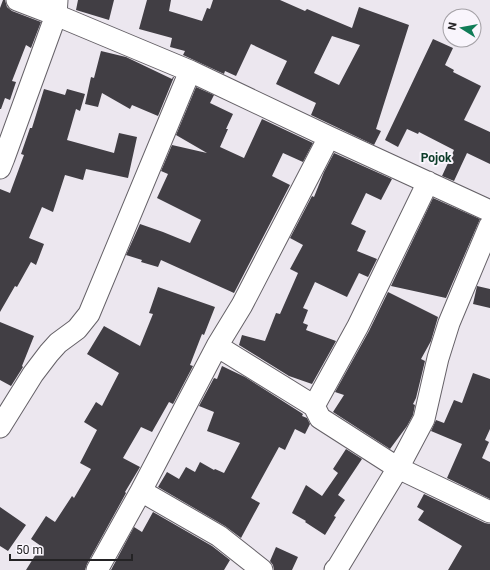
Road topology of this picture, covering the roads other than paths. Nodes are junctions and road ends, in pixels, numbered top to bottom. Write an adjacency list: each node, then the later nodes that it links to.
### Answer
1 (17, 0): 2 (street)
2 (56, 8): 3 (street); 5 (street)
3 (190, 71): 4 (street); 11 (street)
4 (329, 137): 6 (street); 9 (street)
5 (0, 168)
6 (428, 182): 7 (street); 10 (street)
7 (490, 211)
8 (490, 225): 12 (street)
9 (217, 346): 10 (street); 13 (street)
10 (314, 406): 12 (street)
11 (0, 427)
12 (398, 468): 14 (street); 17 (street)
13 (141, 491): 15 (street); 16 (street)
14 (490, 512)
15 (96, 570)
16 (262, 570)
17 (335, 570)

